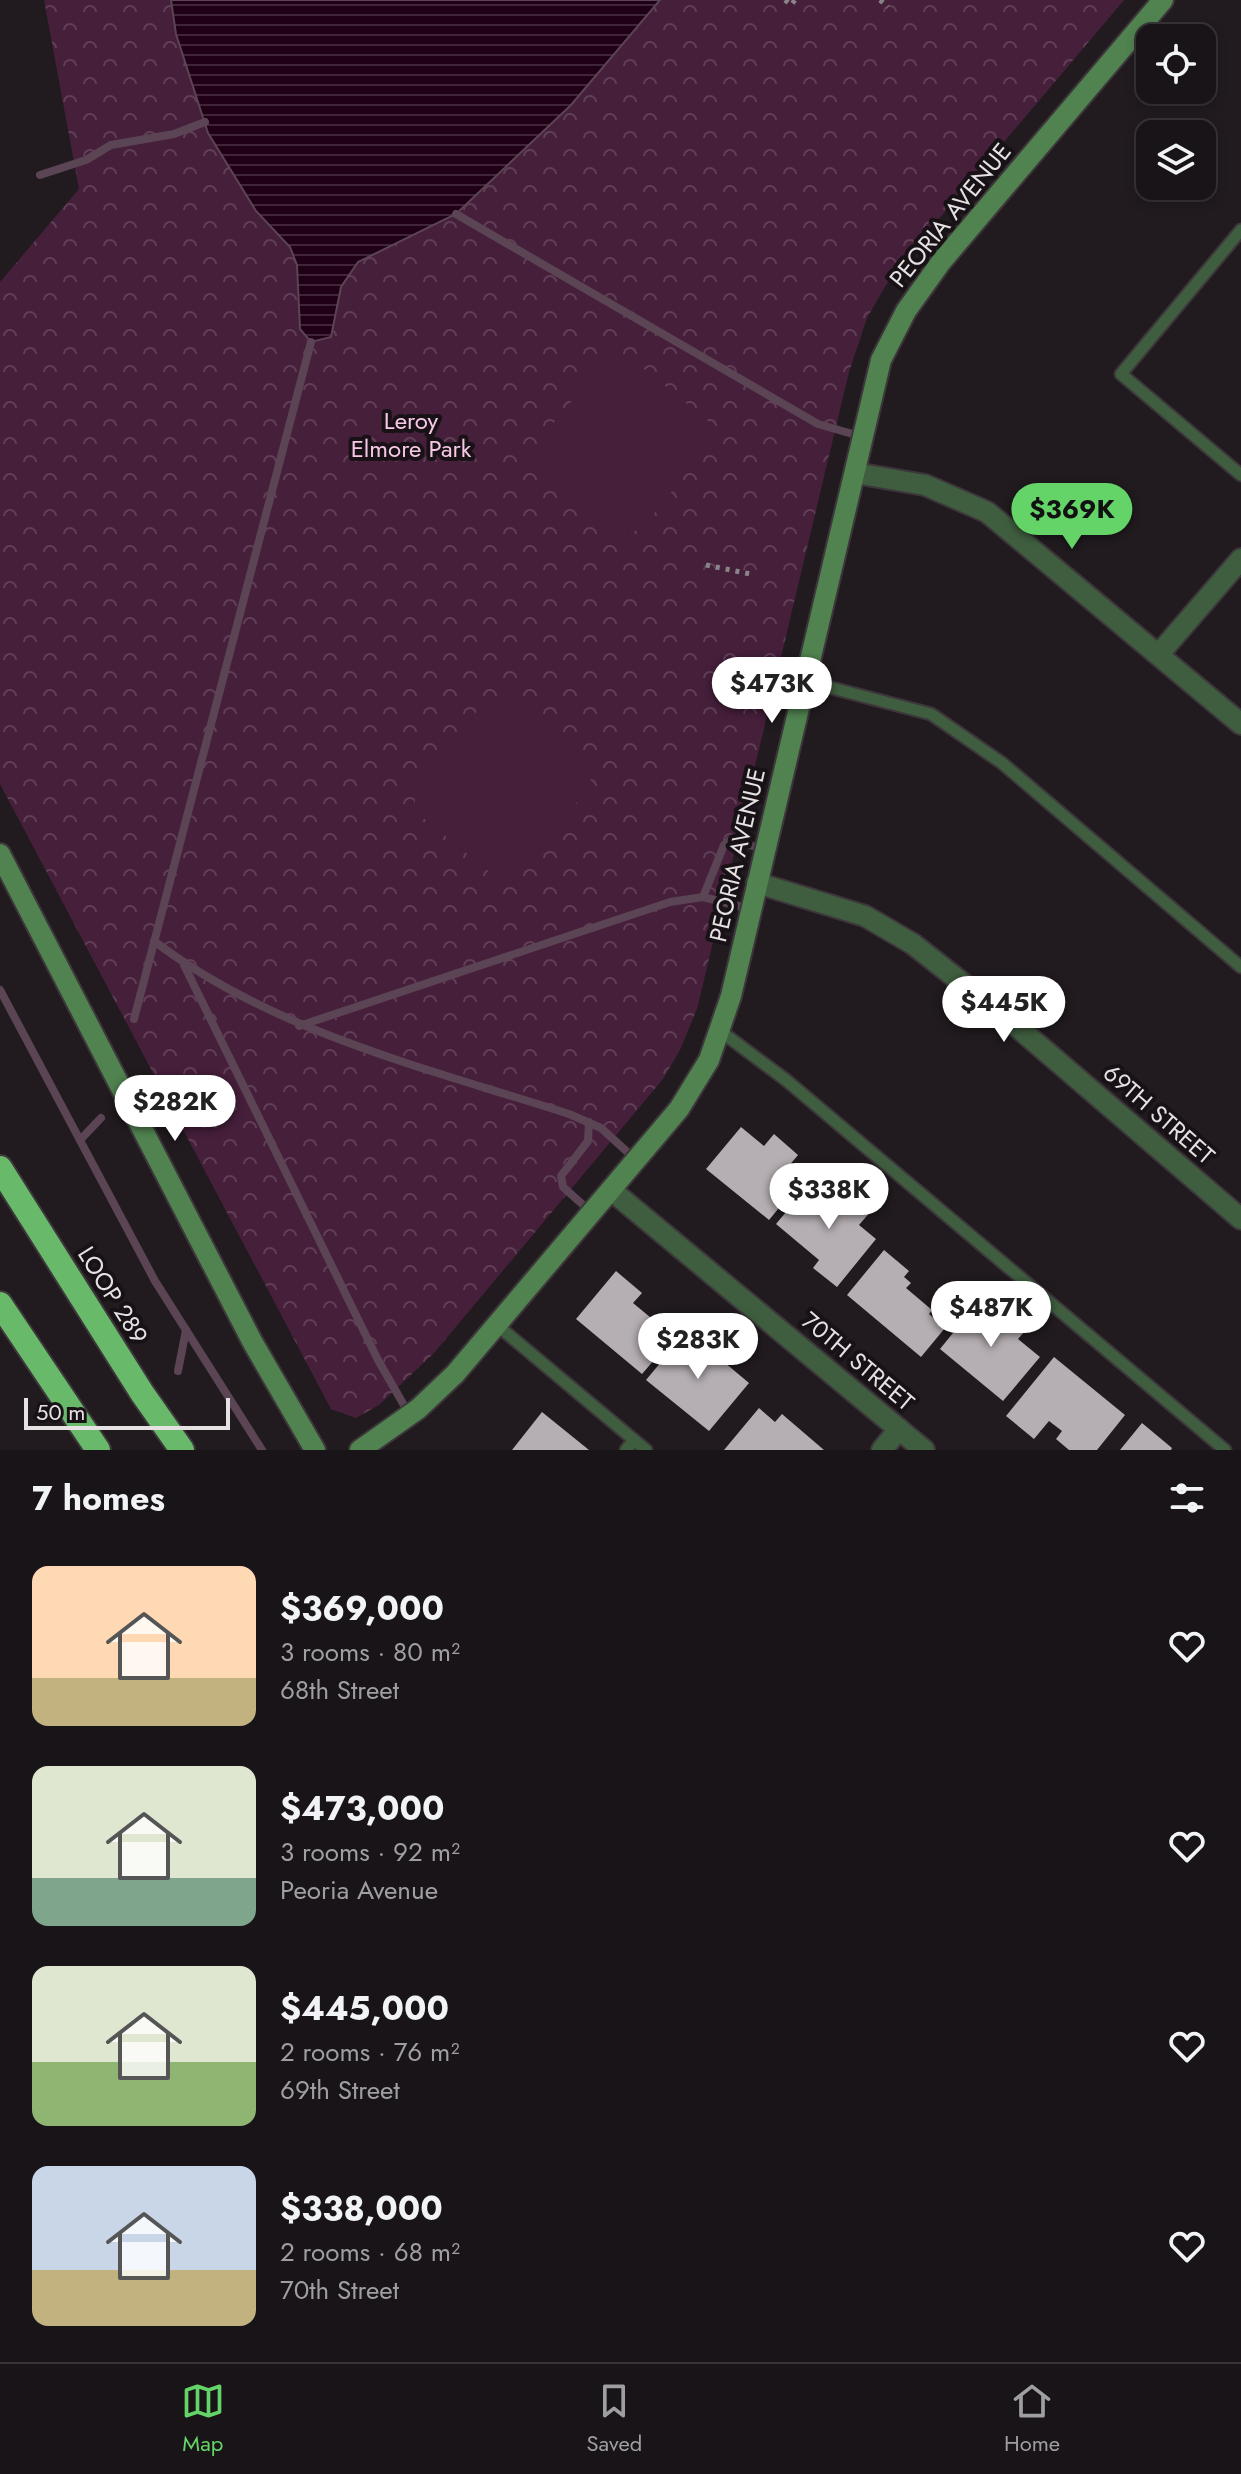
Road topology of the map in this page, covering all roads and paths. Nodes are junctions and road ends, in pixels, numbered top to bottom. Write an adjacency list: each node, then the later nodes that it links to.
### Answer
1 (785, 0): 2 (path)
2 (795, 0)
3 (880, 0): 5 (path)
4 (1163, 0): 7 (street, PEORIA AVENUE)
5 (888, 7)
6 (1241, 230): 8 (lane)
7 (855, 473): 12 (street); 13 (street, PEORIA AVENUE)
8 (1241, 475)
9 (1241, 559): 12 (street)
10 (706, 565): 11 (path)
11 (755, 575)
12 (1159, 654): 14 (street)
13 (805, 681): 16 (street, PEORIA AVENUE); 17 (lane)
14 (1241, 724)
15 (0, 854): 28 (street)
16 (757, 883): 18 (street, PEORIA AVENUE); 21 (street, 69TH STREET)
17 (1241, 967)
18 (719, 1030): 20 (street, PEORIA AVENUE); 33 (lane)
19 (0, 1168): 27 (highway, LOOP 289)
20 (611, 1190): 23 (street, PEORIA AVENUE); 24 (street, 70TH STREET)
21 (1241, 1219)
22 (0, 1304): 26 (highway)
23 (497, 1325): 25 (lane); 29 (street, PEORIA AVENUE)
24 (899, 1429): 31 (street); 32 (street, 70TH STREET)
25 (630, 1445): 30 (lane)
26 (98, 1450)
27 (182, 1450)
28 (315, 1450)
29 (360, 1450)
30 (646, 1450)
31 (882, 1450)
32 (924, 1450)
33 (1225, 1450)

